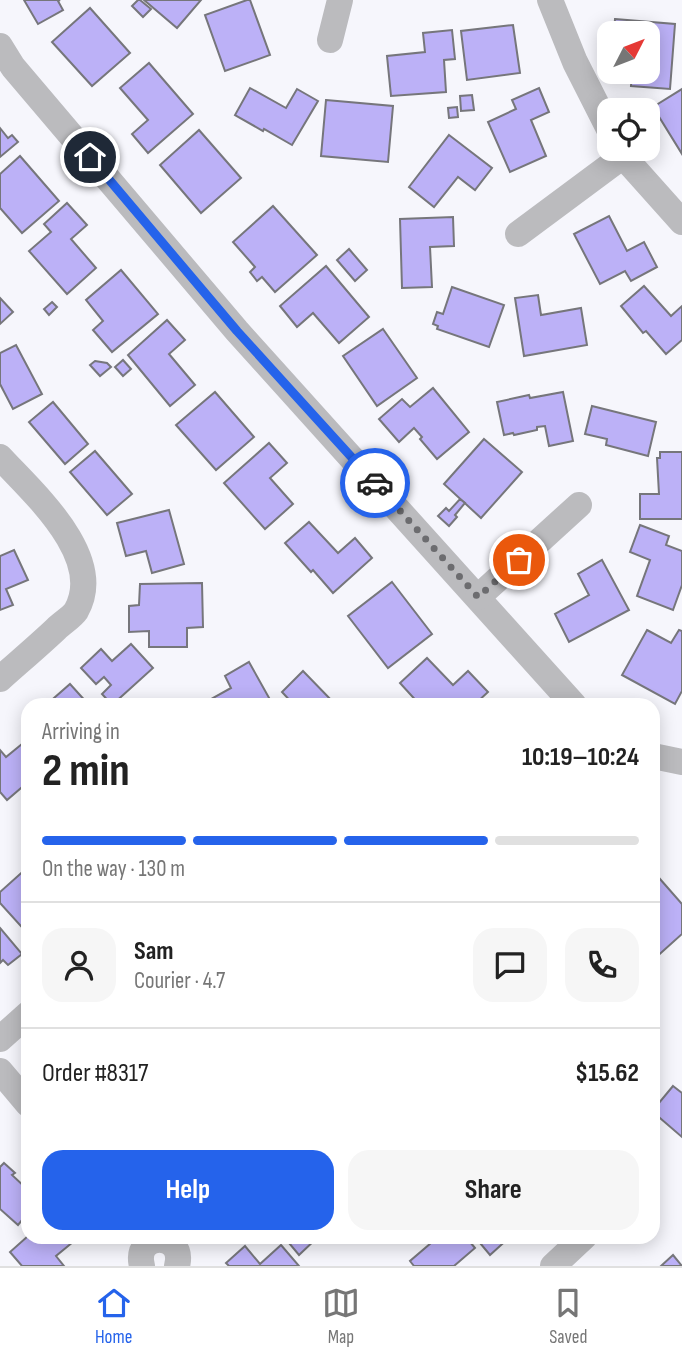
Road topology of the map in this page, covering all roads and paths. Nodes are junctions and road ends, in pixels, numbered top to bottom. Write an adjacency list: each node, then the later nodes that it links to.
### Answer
1 (340, 0): 3 (street)
2 (550, 0): 5 (street)
3 (330, 40)
4 (0, 46): 12 (street)
5 (597, 105)
6 (611, 161): 9 (street)
7 (630, 161): 8 (street)
8 (682, 222)
9 (518, 234)
10 (0, 457): 13 (street)
11 (579, 505): 12 (street)
12 (478, 597): 14 (street)
13 (0, 679)
14 (568, 698)
15 (660, 758): 16 (street)
16 (682, 762)
17 (21, 1020): 18 (street)
18 (0, 1039)
19 (0, 1071): 20 (street)
20 (21, 1096)
21 (577, 1244): 22 (street)
22 (553, 1266)

